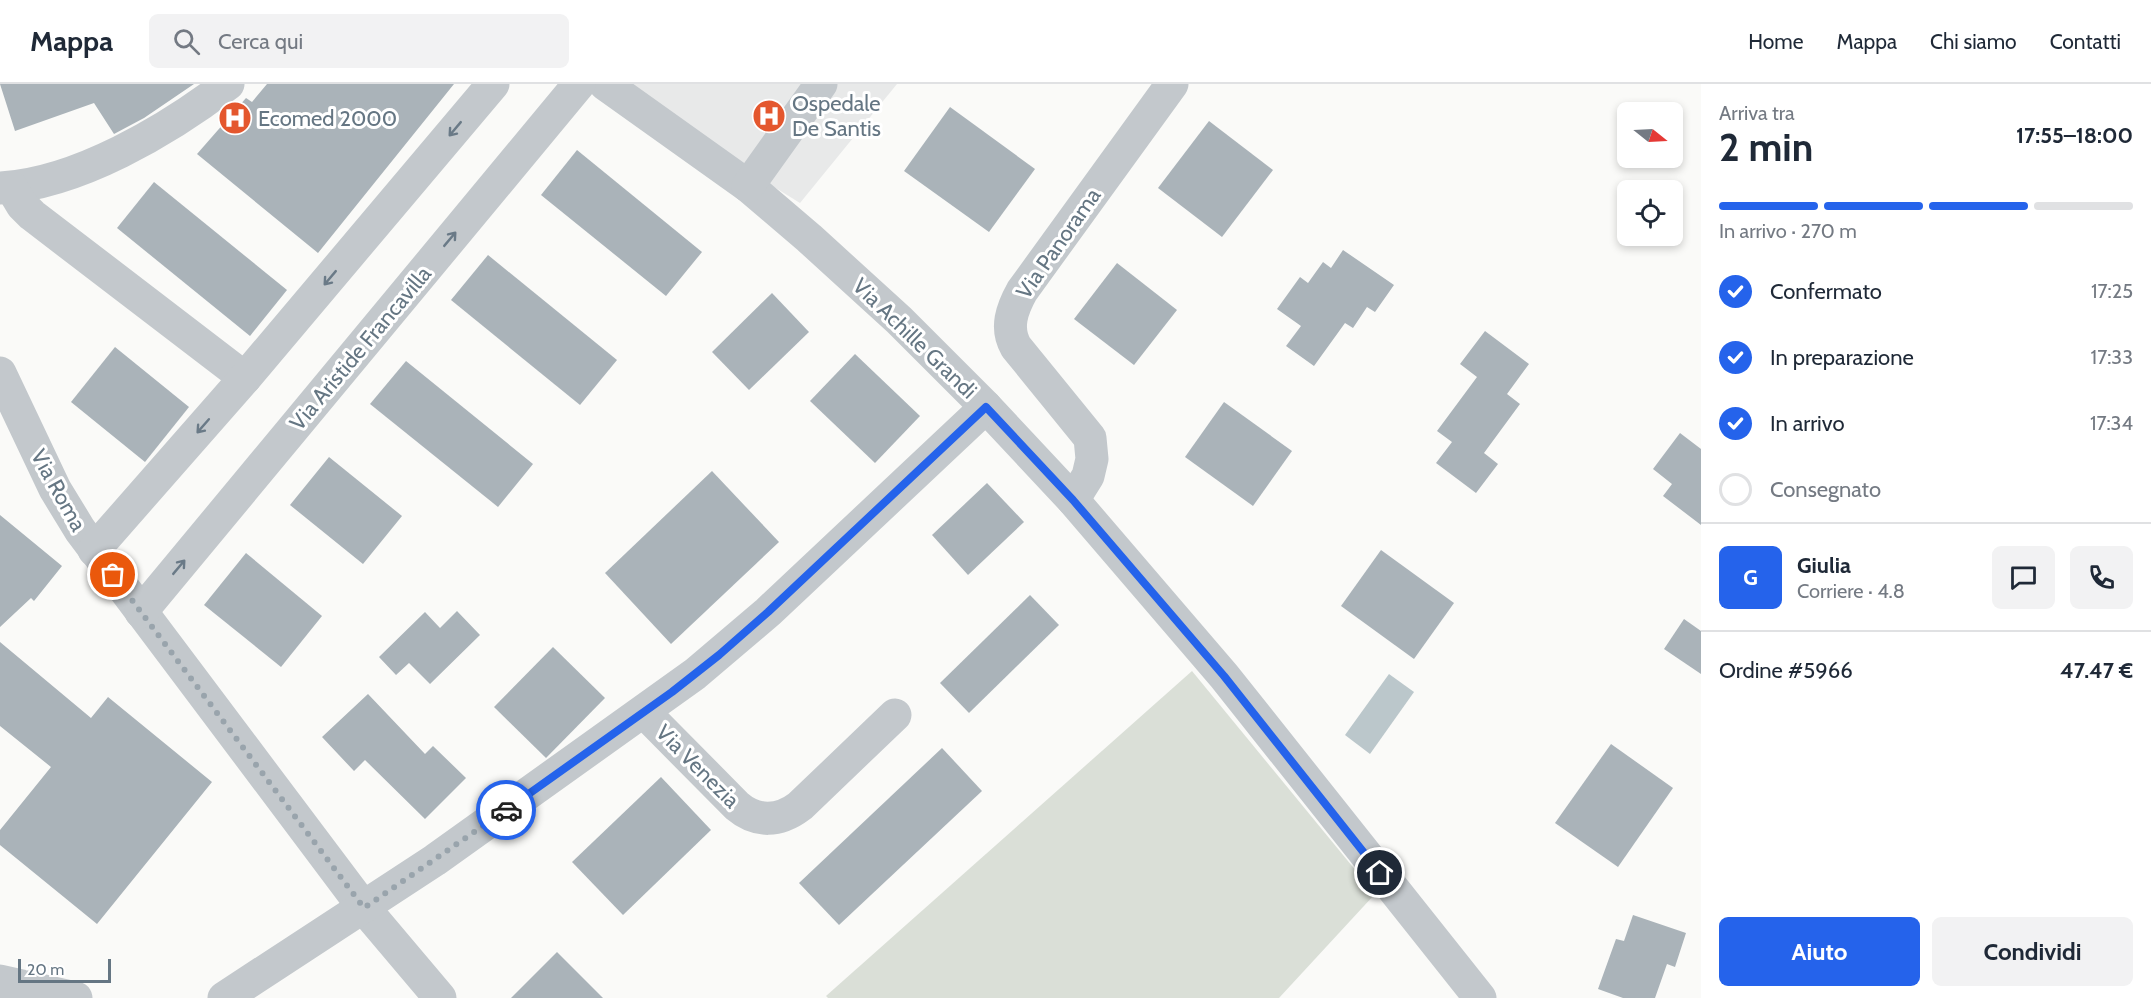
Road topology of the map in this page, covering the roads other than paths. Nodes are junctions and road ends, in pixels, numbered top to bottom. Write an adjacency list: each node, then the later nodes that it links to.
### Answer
1 (228, 84): 8 (street)
2 (493, 84): 10 (street, one-way to 10)
3 (579, 84): 14 (street, Via Aristide Francavilla, one-way to 3)
4 (605, 84): 7 (street, Via Achille Grandi)
5 (821, 84): 7 (street)
6 (1172, 84): 12 (street, Via Panorama)
7 (748, 186): 11 (street, Via Achille Grandi)
8 (6, 188): 10 (street)
9 (0, 373): 13 (street, Via Roma)
10 (245, 378): 13 (street, one-way to 13)
11 (986, 407): 12 (street, Via Achille Grandi); 15 (street)
12 (1073, 500): 22 (street, Via Achille Grandi)
13 (94, 550): 14 (street, Via Roma)
14 (141, 612): 17 (street, Via Roma)
15 (644, 712): 16 (street, Via Venezia); 17 (street)
16 (895, 715)
17 (364, 908): 20 (street); 21 (street, Via Roma)
18 (0, 981): 19 (street)
19 (76, 998)
20 (224, 998)
21 (440, 998)
22 (1480, 998)

